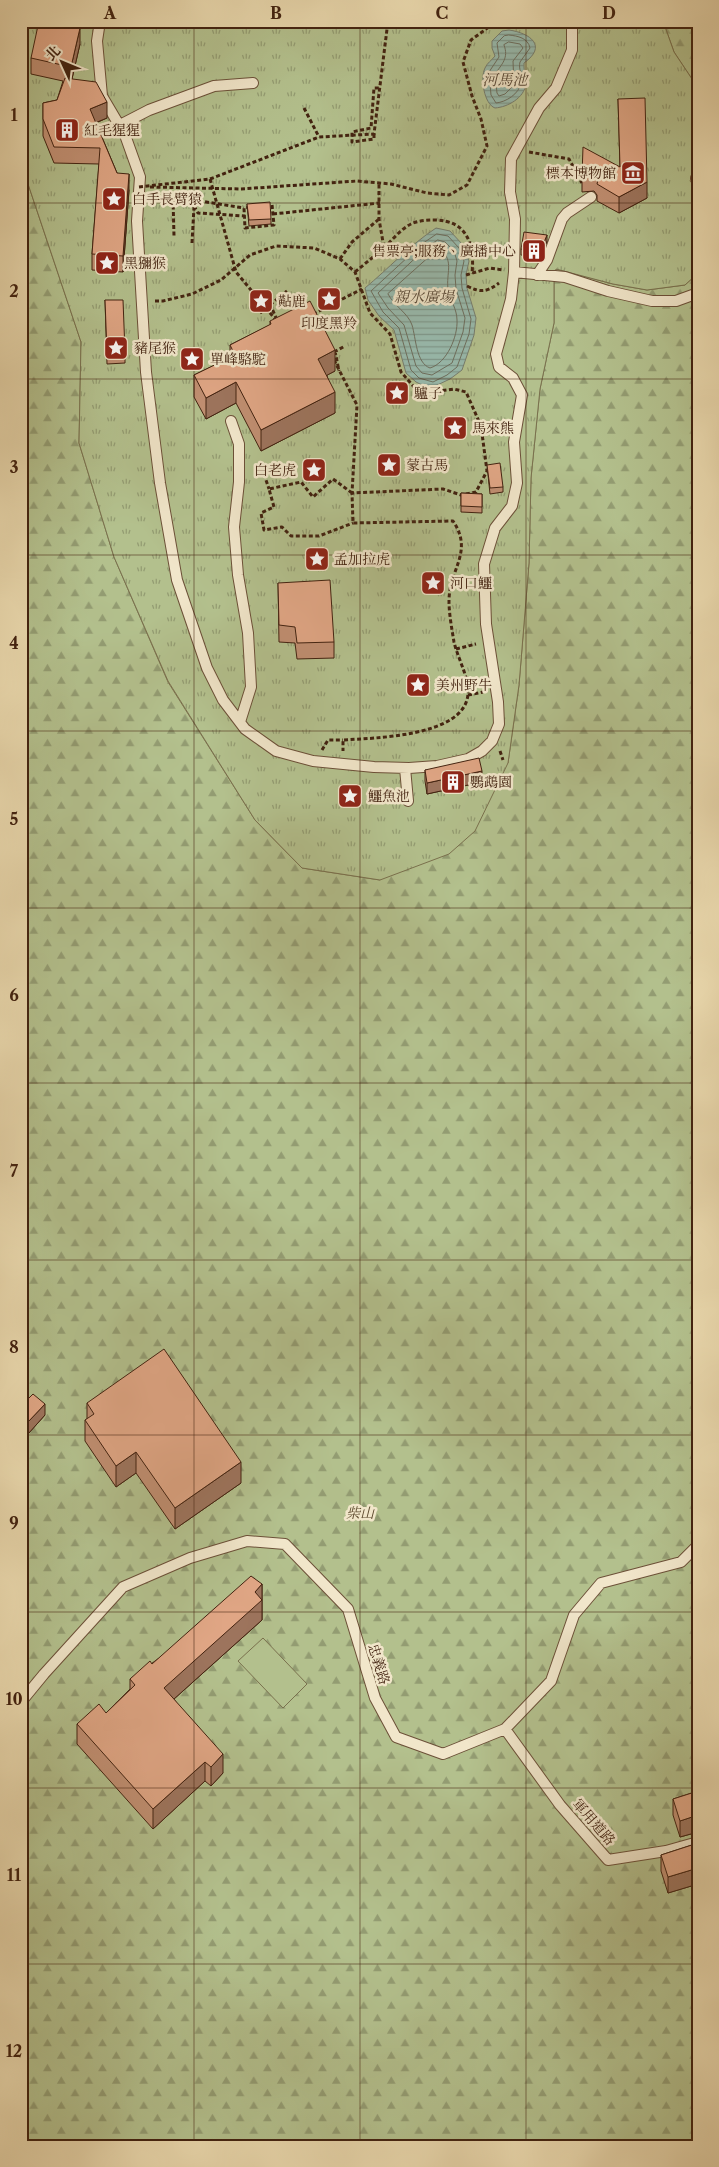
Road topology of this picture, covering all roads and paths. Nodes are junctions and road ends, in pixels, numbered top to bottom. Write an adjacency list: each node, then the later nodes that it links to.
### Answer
1 (100, 21): 8 (lane)
2 (388, 21): 6 (path, bridge)
3 (497, 21): 13 (path)
4 (572, 21): 11 (lane)
5 (252, 83): 8 (lane)
6 (380, 88): 9 (path, bridge); 9 (path)
7 (304, 108): 10 (path)
8 (118, 126): 15 (lane)
9 (374, 134): 10 (path, bridge)
10 (319, 138): 12 (path, bridge)
11 (511, 159): 14 (path); 29 (lane)
12 (210, 179): 15 (path, bridge); 38 (path, bridge)
13 (379, 183): 15 (path); 18 (path)
14 (582, 183)
15 (139, 192): 17 (path); 37 (lane)
16 (591, 197): 32 (lane)
17 (173, 199): 19 (path); 24 (path)
18 (380, 203): 21 (path); 23 (path)
19 (194, 206): 20 (path); 22 (path); 25 (path)
20 (244, 208): 21 (path); 22 (path)
21 (273, 214): 22 (path)
22 (245, 216)
23 (379, 219): 26 (path); 27 (path)
24 (174, 236)
25 (192, 243)
26 (384, 248): 28 (path); 30 (path)
27 (340, 259): 28 (path); 37 (path)
28 (355, 272): 34 (path)
29 (514, 272): 30 (path); 32 (lane); 33 (path); 51 (lane)
30 (472, 274): 31 (path)
31 (466, 275)
32 (537, 275): 36 (lane)
33 (467, 286)
34 (362, 289): 40 (path, bridge); 49 (path)
35 (287, 292): 38 (path)
36 (698, 293)
37 (143, 300): 53 (lane)
38 (270, 304): 39 (path)
39 (260, 313)
40 (315, 323)
41 (345, 346): 43 (path)
42 (327, 347): 45 (path, bridge)
43 (335, 351): 44 (path); 45 (path)
44 (328, 354)
45 (340, 371): 49 (path, bridge)
46 (231, 421): 53 (lane)
47 (264, 474): 48 (path)
48 (269, 489): 49 (path); 50 (path)
49 (352, 493): 50 (path)
50 (353, 523): 52 (path)
51 (489, 641): 52 (path); 55 (lane)
52 (456, 648): 54 (path)
53 (240, 722): 54 (lane)
54 (342, 764): 55 (lane)
55 (405, 768): 56 (lane)
56 (408, 801)
57 (698, 1545): 59 (lane, 忠義路)
58 (21, 1702): 59 (lane, 忠義路)
59 (505, 1729): 60 (lane, 軍用道路)
60 (698, 1842)

